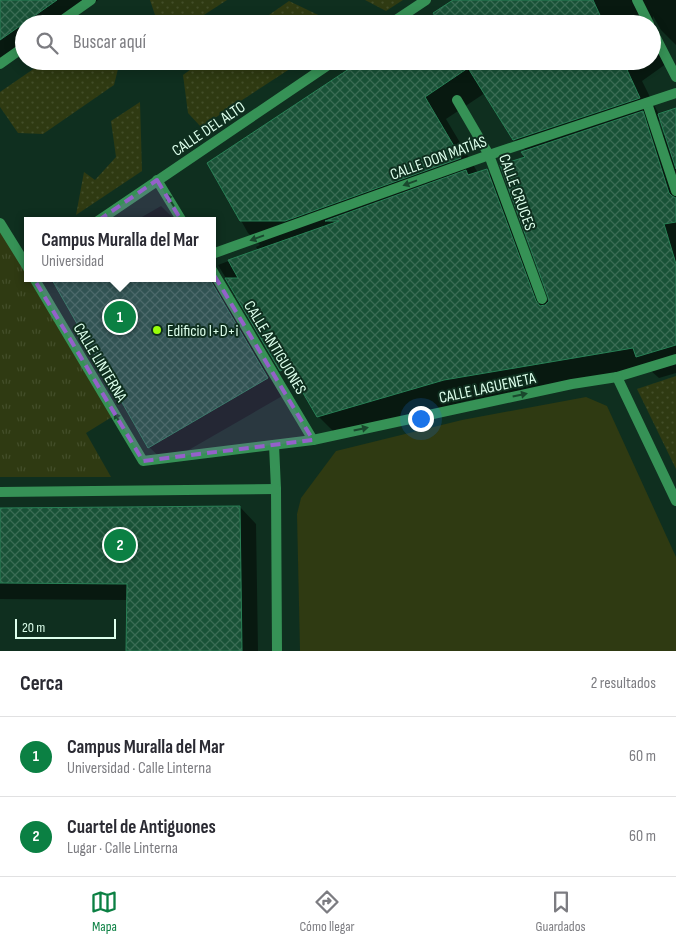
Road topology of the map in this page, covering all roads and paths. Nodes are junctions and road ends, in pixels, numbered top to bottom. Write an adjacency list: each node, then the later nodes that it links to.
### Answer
1 (91, 0): 4 (street)
2 (426, 0): 5 (street)
3 (637, 0): 6 (street)
4 (70, 15)
5 (404, 15)
6 (644, 15)
7 (661, 47): 11 (street)
8 (15, 53): 9 (street)
9 (0, 64)
10 (321, 70): 16 (street, CALLE DEL ALTO)
11 (676, 76)
12 (676, 93): 14 (street, CALLE DON MATÍAS)
13 (457, 100): 15 (street, CALLE CRUCES)
14 (647, 102): 15 (street, CALLE DON MATÍAS); 17 (street)
15 (489, 155): 21 (street, CALLE DON MATÍAS, one-way to 21); 25 (street, CALLE CRUCES)
16 (157, 180): 18 (street, CALLE DEL ALTO); 19 (street, one-way to 16)
17 (676, 191)
18 (104, 217)
19 (180, 217)
20 (0, 223): 22 (street)
21 (216, 253)
22 (24, 262)
23 (216, 277): 28 (street, CALLE ANTIGUONES)
24 (36, 282): 30 (street, CALLE LINTERNA, one-way to 24)
25 (542, 299)
26 (676, 359): 27 (street, CALLE LAGUENETA)
27 (616, 377): 28 (street, CALLE LAGUENETA, one-way to 27); 33 (street)
28 (313, 440): 29 (street, CALLE LAGUENETA)
29 (274, 445): 30 (street, CALLE LAGUENETA); 31 (street)
30 (143, 461)
31 (276, 490): 32 (street); 34 (street)
32 (0, 492)
33 (676, 501)
34 (277, 651)

